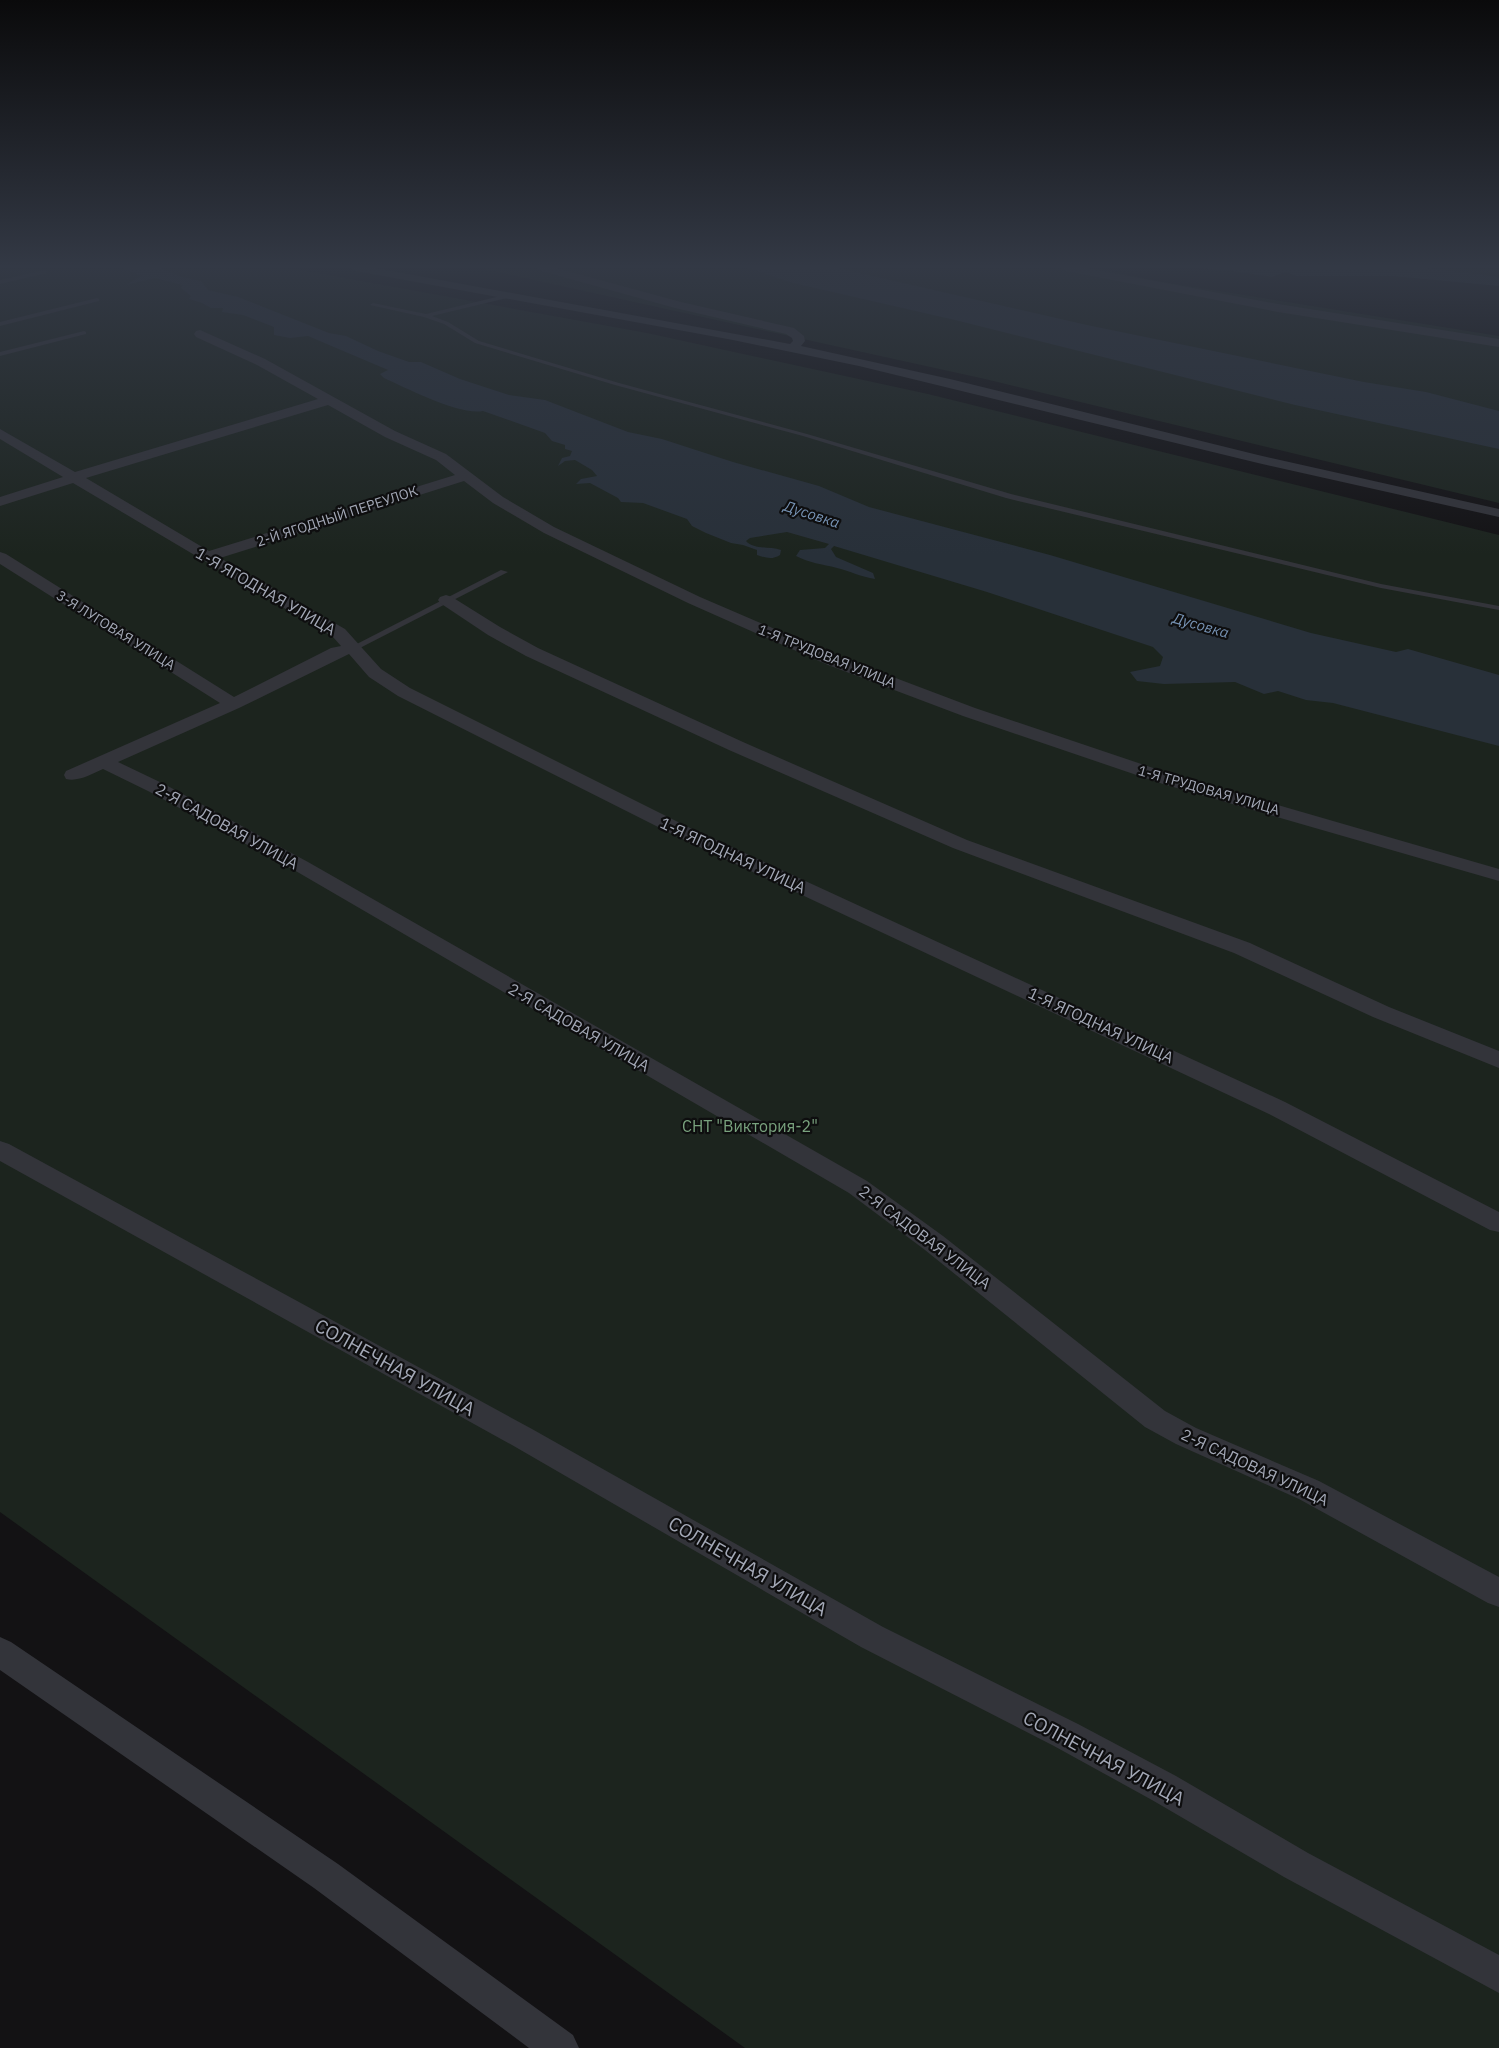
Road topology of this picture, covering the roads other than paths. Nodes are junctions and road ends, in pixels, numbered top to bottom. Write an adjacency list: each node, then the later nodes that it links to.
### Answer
1 (264, 364): 4 (street, 1-Я ТРУДОВАЯ УЛИЦА)
2 (550, 364): 14 (lane)
3 (864, 364): 9 (street)
4 (329, 400): 6 (street, 1-Я ТРУДОВАЯ УЛИЦА); 7 (street)
5 (0, 433): 7 (street, 1-Я ЯГОДНАЯ УЛИЦА)
6 (466, 476): 11 (street, 2-Й ЯГОДНЫЙ ПЕРЕУЛОК); 19 (street, 1-Я ТРУДОВАЯ УЛИЦА)
7 (73, 478): 8 (street); 11 (street, 1-Я ЯГОДНАЯ УЛИЦА)
8 (0, 502)
9 (1499, 513)
10 (0, 557): 16 (street, 3-Я ЛУГОВАЯ УЛИЦА)
11 (208, 557): 15 (street, 1-Я ЯГОДНАЯ УЛИЦА)
12 (504, 572): 13 (lane)
13 (446, 600): 15 (lane); 20 (street)
14 (1499, 608)
15 (353, 648): 16 (street); 22 (street, 1-Я ЯГОДНАЯ УЛИЦА)
16 (233, 704): 17 (street)
17 (104, 762): 18 (street); 23 (street, 2-Я САДОВАЯ УЛИЦА)
18 (73, 775)
19 (1499, 875)
20 (1499, 1060)
21 (0, 1150): 25 (street, СОЛНЕЧНАЯ УЛИЦА)
22 (1499, 1223)
23 (1499, 1593)
24 (0, 1652): 26 (street)
25 (1499, 1975)
26 (560, 2048)

